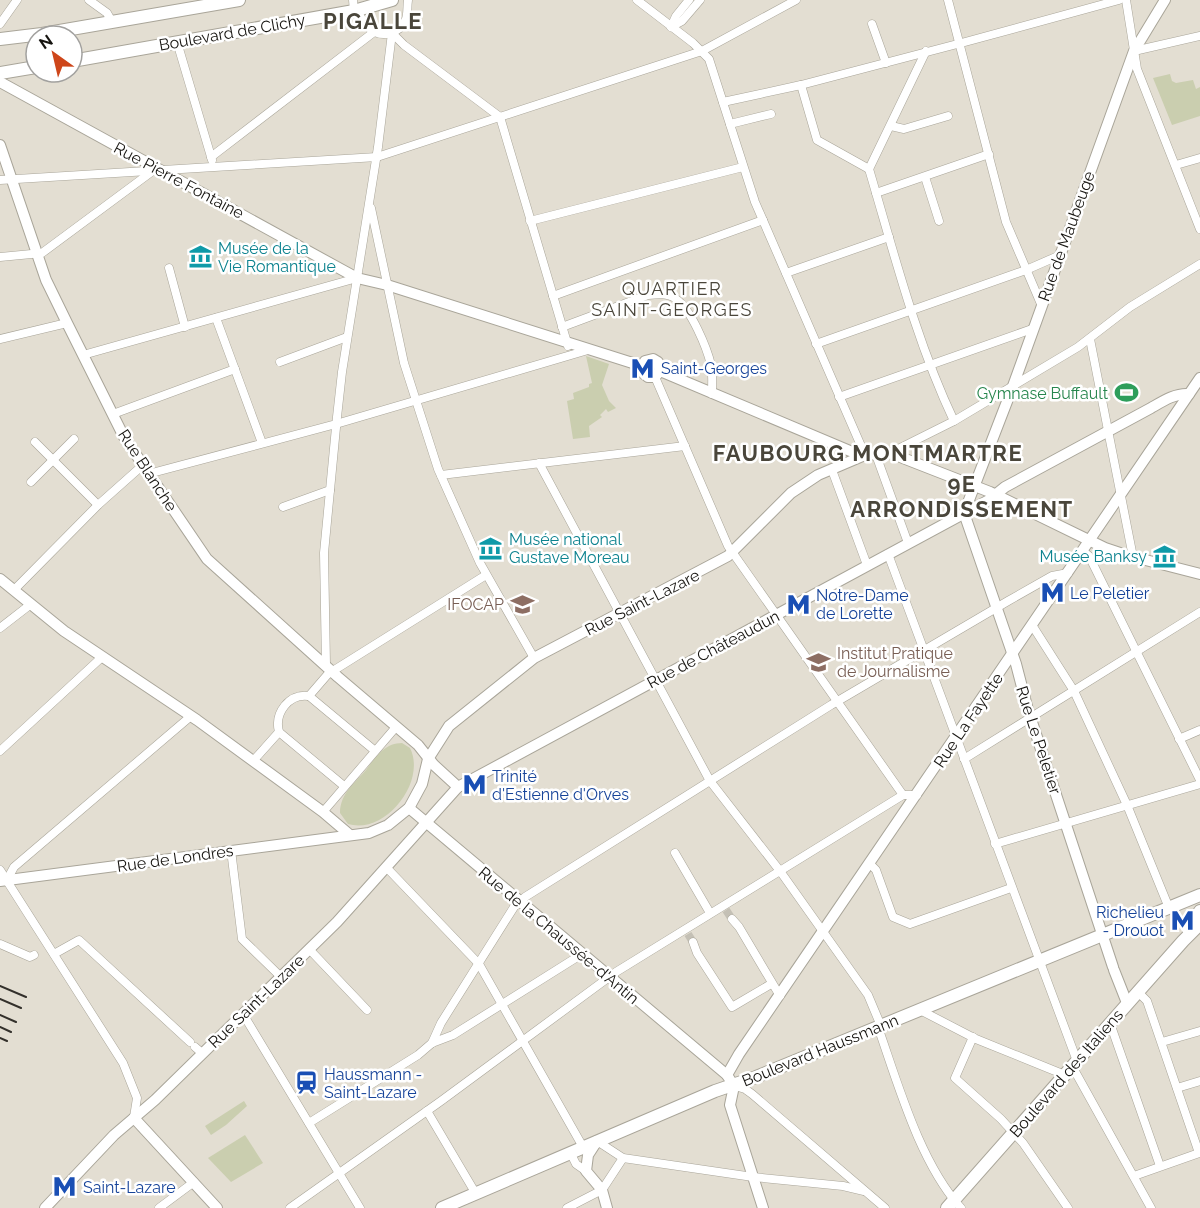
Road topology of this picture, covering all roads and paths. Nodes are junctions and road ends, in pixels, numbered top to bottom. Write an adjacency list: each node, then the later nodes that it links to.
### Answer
1 (17, 0): 15 (street)
2 (89, 0): 14 (street)
3 (239, 0): 14 (main road, Boulevard de Clichy)
4 (392, 0): 13 (main road, Boulevard de Clichy)
5 (408, 0): 19 (street)
6 (637, 0): 17 (street)
7 (796, 0): 24 (street)
8 (948, 0): 23 (street)
9 (1119, 0): 23 (street)
10 (1126, 0): 26 (street)
11 (1165, 0): 26 (main road, Rue de Maubeuge)
12 (696, 1): 17 (street)
13 (354, 6): 18 (street); 22 (main road, Boulevard de Clichy)
14 (112, 22): 21 (main road, Boulevard de Clichy)
15 (0, 24)
16 (872, 24): 28 (street)
17 (671, 27): 24 (street)
18 (374, 32): 19 (street); 42 (street)
19 (392, 33): 36 (street); 41 (street)
20 (1200, 36): 26 (street)
21 (0, 39)
22 (177, 42): 27 (main road, Boulevard de Clichy); 42 (street)
23 (959, 43): 25 (street); 40 (street)
24 (702, 51): 33 (street); 36 (street)
25 (926, 51): 28 (street); 38 (street)
26 (1134, 51): 44 (street); 59 (main road, Rue de Maubeuge)
27 (84, 59)
28 (886, 63): 32 (street)
29 (24, 69): 30 (main road)
30 (0, 73)
31 (0, 82): 48 (main road, Rue Pierre Fontaine)
32 (801, 85): 33 (street); 47 (street)
33 (723, 102): 37 (street)
34 (771, 114): 37 (street)
35 (948, 116): 38 (street)
36 (500, 117): 41 (street); 54 (street)
37 (730, 124): 46 (street)
38 (891, 126): 47 (street)
39 (0, 144): 50 (main road, Rue Blanche)
40 (988, 154): 49 (street); 63 (street)
41 (377, 156): 45 (street); 52 (street)
42 (211, 157): 45 (street)
43 (1200, 158): 44 (street)
44 (1176, 165): 56 (street)
45 (214, 167): 48 (street)
46 (743, 167): 53 (street); 54 (street)
47 (869, 169): 51 (street)
48 (158, 171): 50 (street); 58 (street); 65 (main road, Rue Pierre Fontaine)
49 (925, 177): 51 (street); 55 (street)
50 (5, 179): 58 (main road, Rue Blanche)
51 (876, 193): 57 (street)
52 (370, 204): 65 (street); 66 (street)
53 (763, 220): 64 (street); 67 (street)
54 (530, 221): 67 (street)
55 (939, 221)
56 (1200, 229)
57 (889, 237): 64 (street); 69 (street)
58 (36, 254): 60 (street); 71 (main road, Rue Blanche)
59 (1059, 256): 63 (street); 68 (main road, Rue de Maubeuge)
60 (0, 257)
61 (1200, 264): 77 (street)
62 (169, 268): 72 (street)
63 (1026, 270): 68 (street); 69 (street)
64 (786, 273): 79 (street)
65 (357, 278): 66 (main road, Rue Pierre Fontaine); 70 (street); 75 (street)
66 (387, 285): 78 (main road, Rue Pierre Fontaine); 92 (street)
67 (553, 296): 73 (street)
68 (1041, 304): 74 (main road, Rue de Maubeuge)
69 (911, 310): 79 (street); 84 (street)
70 (216, 318): 72 (street); 85 (street)
71 (67, 323): 76 (street); 81 (main road, Rue Blanche)
72 (185, 327): 81 (street)
73 (562, 327): 78 (street); 89 (street)
74 (1032, 329): 84 (street); 88 (main road, Rue de Maubeuge)
75 (347, 337): 83 (street); 95 (street)
76 (0, 339)
77 (1090, 339): 88 (street); 96 (street)
78 (566, 341): 80 (main road, Rue Pierre Fontaine); 82 (street)
79 (816, 344): 91 (street)
80 (589, 350): 82 (street); 86 (main road, Rue Pierre Fontaine)
81 (83, 355): 93 (main road, Rue Blanche)
82 (566, 356): 92 (street)
83 (280, 362)
84 (930, 365): 91 (street); 94 (street)
85 (235, 369): 93 (street); 99 (street)
86 (657, 374): 89 (main road); 100 (street)
87 (1200, 378): 90 (main road, Rue La Fayette)
88 (1012, 386): 94 (street); 109 (main road, Rue de Maubeuge)
89 (712, 394): 102 (main road)
90 (1189, 394): 96 (main road, Rue de Châteaudun); 111 (main road, Rue La Fayette)
91 (839, 397): 102 (street)
92 (415, 401): 95 (street); 107 (street)
93 (113, 414): 105 (main road, Rue Blanche)
94 (954, 421): 101 (street)
95 (336, 424): 99 (street); 110 (street)
96 (1110, 435): 111 (street); 112 (main road, Rue de Châteaudun)
97 (74, 439): 103 (street)
98 (35, 442): 103 (street)
99 (262, 443): 105 (street)
100 (685, 446): 104 (street); 120 (street)
101 (890, 453): 102 (main road); 109 (main road)
102 (871, 455): 106 (main road, Rue Saint-Lazare); 117 (street)
103 (53, 460): 108 (street); 113 (street)
104 (539, 463): 107 (street); 133 (street)
105 (146, 470): 113 (street); 142 (main road, Rue Blanche)
106 (832, 470): 120 (main road, Rue Saint-Lazare); 124 (street)
107 (441, 475): 127 (street)
108 (31, 482)
109 (976, 482): 112 (main road); 115 (main road, Rue de Maubeuge)
110 (330, 490): 114 (street); 142 (street)
111 (1121, 494): 116 (main road, Rue La Fayette); 122 (street)
112 (996, 495): 115 (main road, Rue de Châteaudun); 116 (main road)
113 (98, 506): 129 (street)
114 (284, 507)
115 (966, 508): 117 (main road, Rue de Châteaudun); 131 (main road, Rue Le Peletier)
116 (1090, 541): 118 (main road); 119 (main road, Rue La Fayette)
117 (908, 543): 121 (main road, Rue de Châteaudun)
118 (1105, 548): 122 (main road); 123 (street)
119 (1083, 551): 123 (street); 125 (main road, Rue La Fayette)
120 (732, 552): 133 (main road, Rue Saint-Lazare); 134 (street)
121 (888, 554): 124 (main road, Rue de Châteaudun); 137 (street)
122 (1133, 557): 126 (main road)
123 (1094, 564): 138 (street)
124 (867, 565): 134 (main road, Rue de Châteaudun)
125 (1068, 573): 131 (street); 135 (main road, Rue La Fayette)
126 (1200, 574)
127 (486, 575): 141 (street); 142 (street)
128 (0, 579): 129 (main road)
129 (14, 590): 130 (main road)
130 (31, 604): 136 (street); 140 (main road)
131 (995, 608): 137 (street); 139 (main road, Rue Le Peletier)
132 (1200, 612): 138 (street)
133 (620, 613): 141 (main road, Rue Saint-Lazare); 143 (street)
134 (777, 615): 143 (main road, Rue de Châteaudun); 146 (street)
135 (1032, 625): 139 (main road, Rue La Fayette); 144 (street)
136 (0, 628)
137 (924, 651): 146 (street); 152 (street)
138 (1138, 651): 144 (street); 153 (street)
139 (1011, 655): 148 (main road, Rue Le Peletier); 152 (main road, Rue La Fayette)
140 (102, 657): 147 (main road); 155 (street)
141 (534, 658): 156 (main road, Rue Saint-Lazare)
142 (329, 668): 145 (street); 149 (main road, Rue Blanche)
143 (656, 680): 159 (street); 162 (main road, Rue de Châteaudun)
144 (1074, 691): 148 (street); 165 (street)
145 (309, 696): 151 (street); 154 (street)
146 (838, 702): 159 (street); 163 (street)
147 (190, 716): 158 (main road); 178 (street)
148 (1031, 717): 157 (street); 168 (main road, Rue Le Peletier)
149 (396, 727): 154 (street); 156 (main road, Rue Blanche)
150 (1200, 730): 153 (street)
151 (279, 732): 158 (street); 161 (street)
152 (956, 738): 157 (street); 164 (main road, Rue La Fayette)
153 (1179, 739): 160 (street)
154 (374, 750): 161 (street)
155 (0, 751)
156 (428, 759): 162 (main road, Rue Blanche); 166 (main road, Rue Saint-Lazare)
157 (964, 759): 171 (street)
158 (253, 761): 167 (main road)
159 (710, 781): 177 (street); 181 (street)
160 (1200, 782): 165 (street)
161 (344, 786): 167 (street)
162 (458, 787): 169 (main road, Rue Saint-Lazare)
163 (903, 795): 164 (street); 177 (street)
164 (917, 795): 174 (main road, Rue La Fayette)
165 (1127, 805): 168 (street); 182 (street)
166 (409, 808): 169 (main road, Rue de la Chaussée-d'Antin); 170 (main road, Rue de Londres)
167 (323, 812): 170 (main road)
168 (1066, 822): 171 (street); 188 (main road, Rue Le Peletier)
169 (427, 824): 175 (main road, Rue Saint-Lazare); 181 (main road, Rue de la Chaussée-d'Antin)
170 (350, 835): 172 (main road, Rue de Londres)
171 (995, 844): 179 (street)
172 (231, 850): 178 (main road, Rue de Londres); 198 (street)
173 (675, 853): 184 (street)
174 (870, 864): 179 (street); 187 (main road, Rue La Fayette)
175 (386, 867): 192 (main road, Rue Saint-Lazare); 197 (street)
176 (0, 870): 178 (street)
177 (780, 871): 184 (street); 187 (street)
178 (3, 881): 194 (street)
179 (1011, 888): 196 (street)
180 (1199, 898): 182 (main road, Boulevard Haussmann)
181 (520, 902): 195 (main road, Rue de la Chaussée-d'Antin); 197 (street)
182 (1169, 908): 188 (main road, Boulevard Haussmann)
183 (1200, 911): 189 (main road, Boulevard des Italiens)
184 (710, 913): 199 (street)
185 (732, 919): 200 (street)
186 (1200, 924): 189 (main road, Boulevard des Italiens)
187 (823, 932): 202 (main road, Rue La Fayette); 209 (street)
188 (1103, 935): 196 (main road, Boulevard Haussmann); 203 (main road, Rue Le Peletier)
189 (1186, 938): 201 (main road, Boulevard des Italiens)
190 (693, 942): 200 (street)
191 (0, 944): 193 (street)
192 (309, 950): 198 (main road, Rue Saint-Lazare); 205 (street)
193 (34, 954)
194 (54, 954): 215 (street); 221 (street)
195 (582, 954): 199 (main road, Rue de la Chaussée-d'Antin); 204 (street)
196 (1039, 962): 206 (main road, Boulevard Haussmann); 216 (street)
197 (479, 964): 204 (street); 214 (street)
198 (281, 977): 207 (main road, Rue Saint-Lazare)
199 (610, 977): 212 (street); 217 (main road, Rue de la Chaussée-d'Antin)
200 (771, 984): 202 (street)
201 (1138, 992): 203 (main road, Boulevard des Italiens); 213 (street)
202 (780, 996): 217 (main road, Rue La Fayette)
203 (1127, 1003): 208 (main road, Boulevard des Italiens)
204 (502, 1004): 212 (street); 214 (street)
205 (367, 1010)
206 (920, 1010): 209 (main road, Boulevard Haussmann); 211 (street)
207 (243, 1014): 215 (main road, Rue Saint-Lazare); 222 (street)
208 (1110, 1023): 216 (main road, Boulevard des Italiens); 229 (street)
209 (880, 1027): 217 (main road, Boulevard Haussmann); 238 (street)
210 (1200, 1031): 213 (street)
211 (973, 1037): 216 (street); 223 (street)
212 (522, 1040): 220 (street); 225 (street)
213 (1162, 1042): 219 (street)
214 (432, 1043): 222 (street)
215 (195, 1047): 221 (main road, Rue Saint-Lazare)
216 (1071, 1067): 223 (main road, Boulevard des Italiens); 232 (street)
217 (730, 1080): 224 (main road, Boulevard Haussmann); 233 (main road, Rue La Fayette); 237 (street)
218 (1200, 1080): 219 (street)
219 (1177, 1088): 227 (street)
220 (427, 1112): 231 (street); 236 (street)
221 (134, 1118): 234 (main road); 239 (main road, Rue Saint-Lazare)
222 (309, 1123): 231 (street)
223 (1014, 1132): 238 (main road, Boulevard des Italiens); 249 (street)
224 (597, 1141): 225 (main road, Boulevard Haussmann); 228 (street); 230 (main road)
225 (583, 1147): 226 (main road, Boulevard Haussmann)
226 (570, 1152): 230 (street); 236 (main road, Boulevard Haussmann)
227 (1199, 1153): 229 (street)
228 (623, 1158): 233 (street); 235 (street)
229 (1160, 1166): 232 (street)
230 (586, 1171): 235 (main road)
231 (339, 1173): 242 (street); 243 (street)
232 (1134, 1176): 250 (street)
233 (753, 1177): 237 (street); 247 (main road)
234 (194, 1182): 240 (street); 241 (main road)
235 (602, 1190): 245 (street); 246 (main road)
236 (474, 1191): 244 (main road, Boulevard Haussmann)
237 (864, 1191): 248 (street)
238 (954, 1205)
239 (45, 1208)
240 (159, 1208)
241 (217, 1208)
242 (290, 1208)
243 (360, 1208)
244 (442, 1208)
245 (567, 1208)
246 (607, 1208)
247 (763, 1208)
248 (885, 1208)
249 (1068, 1208)
250 (1151, 1208)

